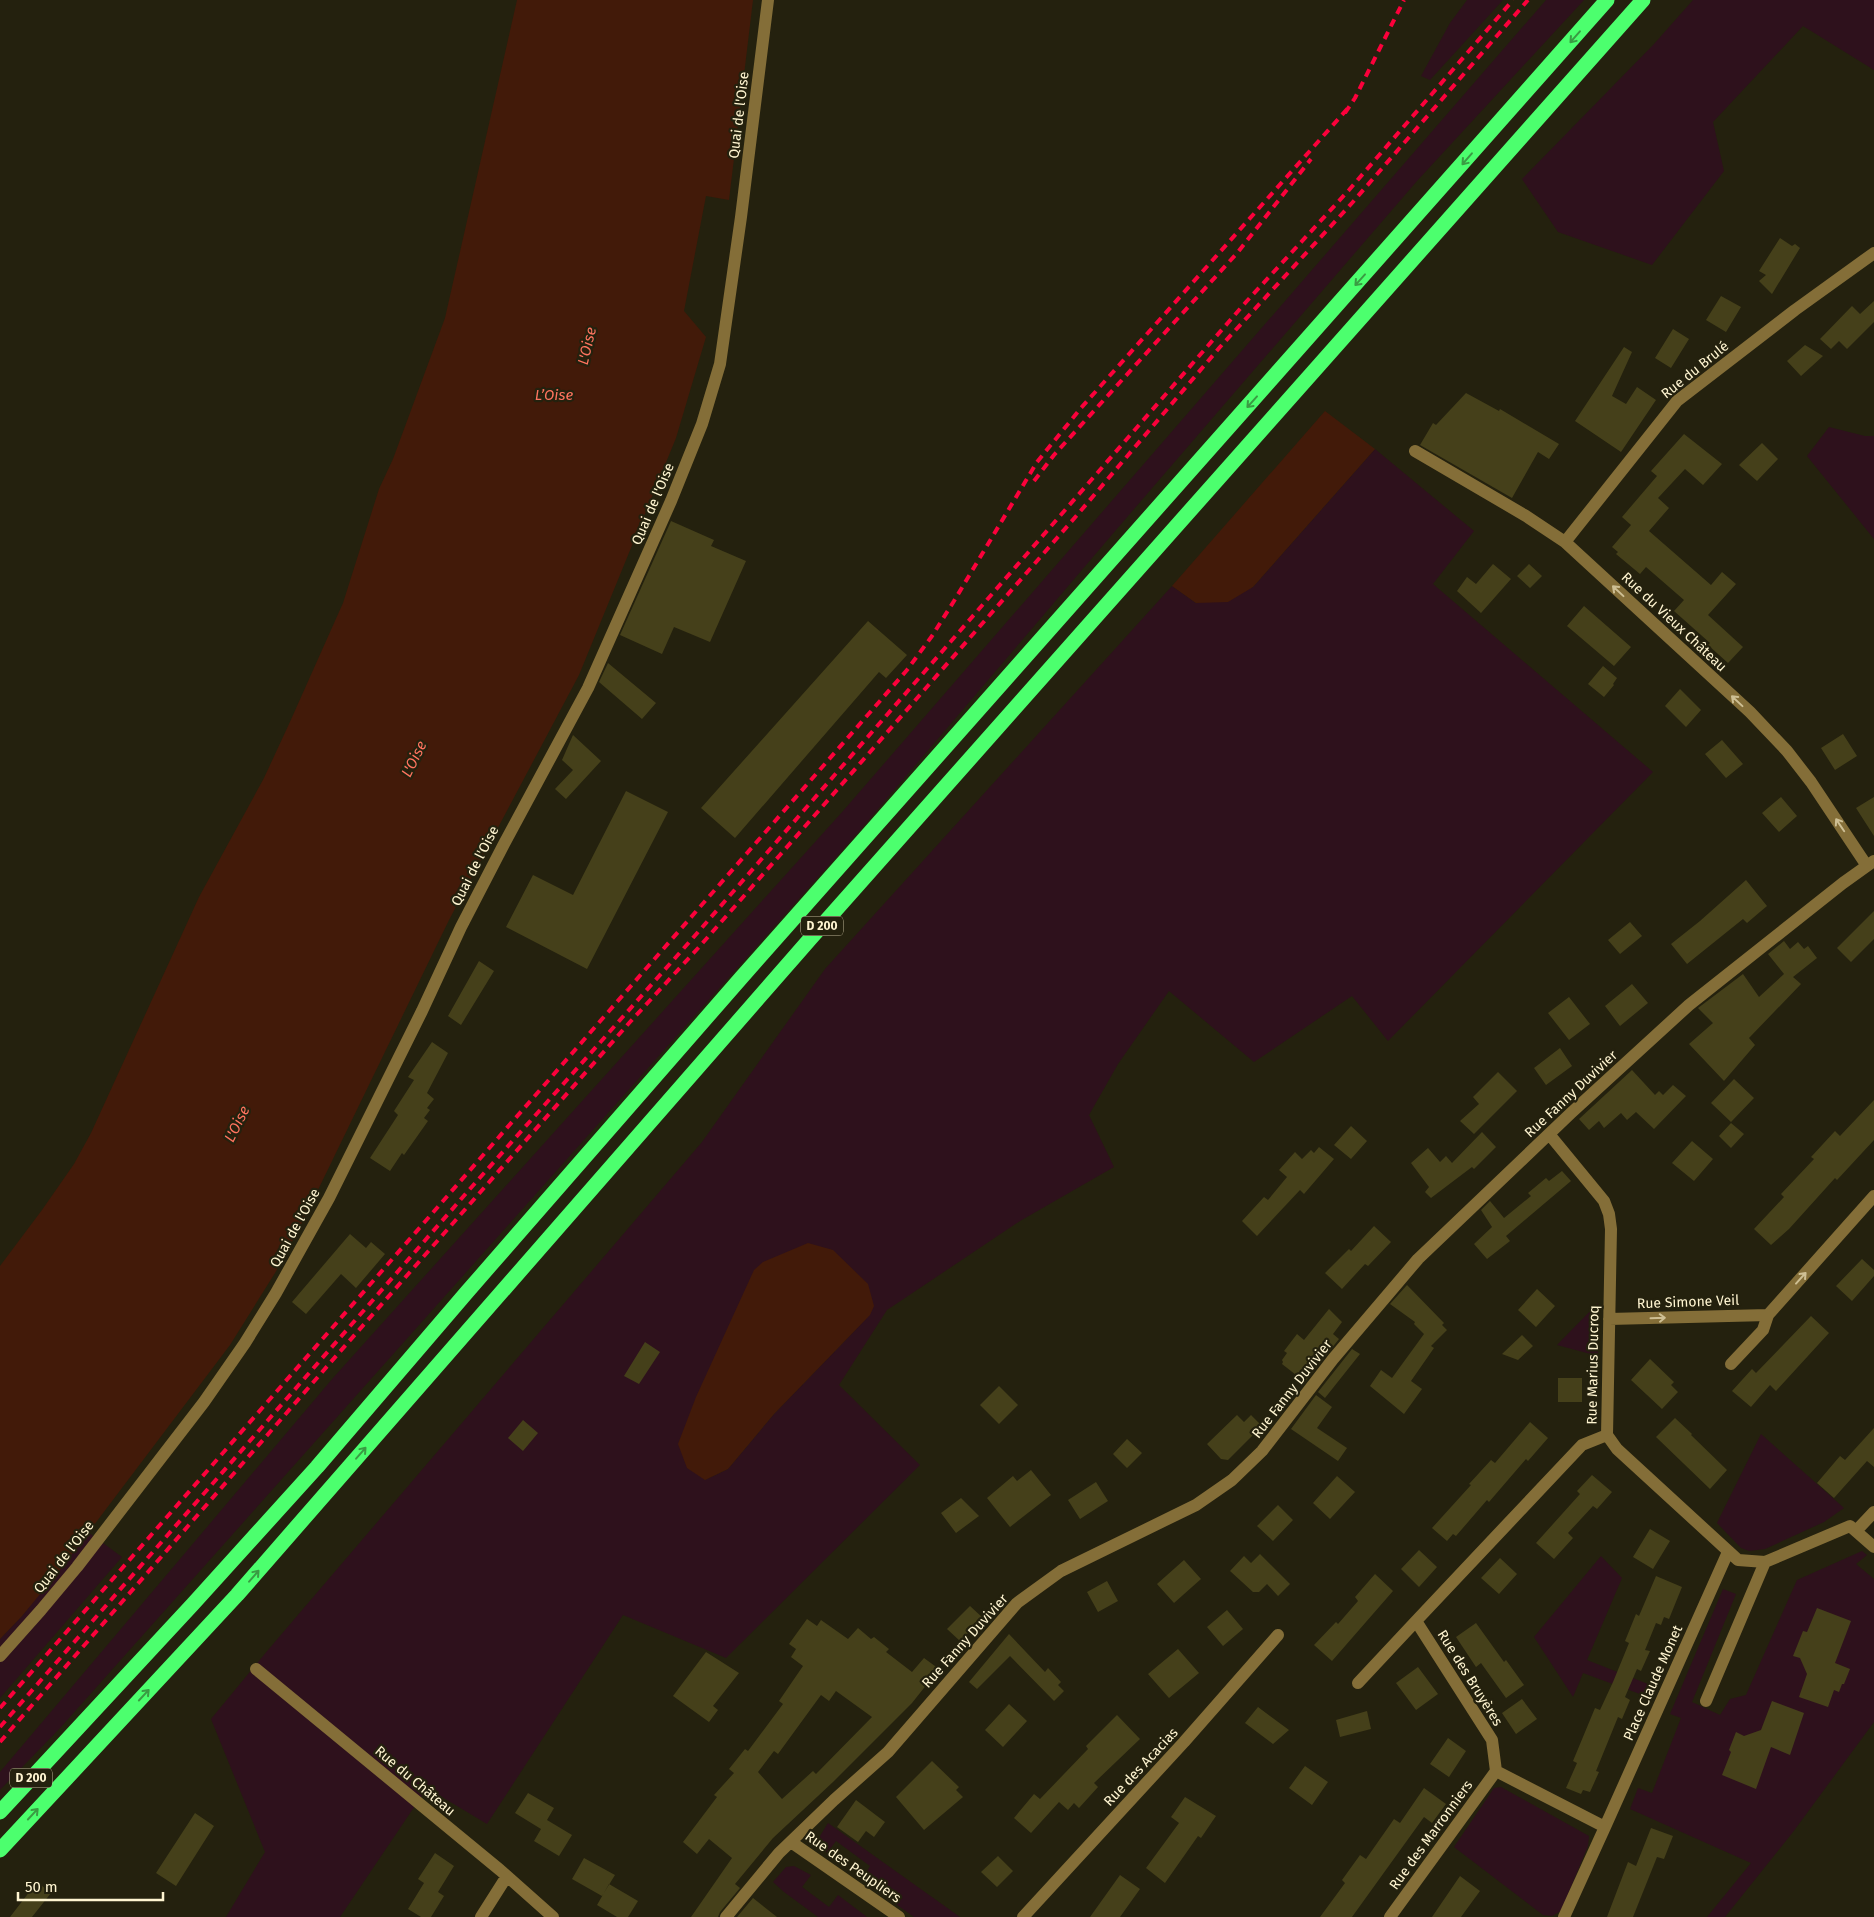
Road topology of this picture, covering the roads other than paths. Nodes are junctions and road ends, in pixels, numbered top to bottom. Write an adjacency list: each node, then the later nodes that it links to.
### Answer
1 (768, 0): 21 (street, Quai de l'Oise)
2 (1607, 0): 26 (highway, D 200, one-way to 26)
3 (1643, 0): 29 (highway, D 200, one-way to 3)
4 (1874, 253): 6 (street, Rue du Brulé)
5 (1415, 451): 6 (street, Rue du Vieux Château)
6 (1565, 542): 7 (street, Rue du Vieux Château, one-way to 6)
7 (1871, 864): 8 (street, Rue Fanny Duvivier)
8 (1549, 1134): 11 (street, Rue Marius Ducroq); 28 (street, Rue Fanny Duvivier)
9 (1874, 1196): 10 (street, one-way to 9)
10 (1768, 1315): 11 (street, Rue Simone Veil, one-way to 10); 12 (street)
11 (1609, 1319): 13 (street, Rue Marius Ducroq)
12 (1732, 1364)
13 (1607, 1435): 17 (street, Rue Marius Ducroq); 19 (street)
14 (1874, 1512): 15 (street)
15 (1856, 1531): 16 (street); 18 (street, Rue Marius Ducroq)
16 (1874, 1547)
17 (1728, 1552): 18 (street, Rue Marius Ducroq); 27 (street, Place Claude Monet)
18 (1765, 1562): 24 (street)
19 (1416, 1621): 23 (street); 25 (street, Rue des Bruyères)
20 (1278, 1635): 35 (street, Rue des Acacias)
21 (0, 1656)
22 (256, 1670): 30 (street, Rue du Château)
23 (1358, 1683)
24 (1706, 1700)
25 (1496, 1771): 27 (street); 36 (street, Rue des Marronniers)
26 (0, 1812)
27 (1605, 1827): 37 (street)
28 (791, 1842): 33 (street, Rue Fanny Duvivier); 34 (street, Rue des Peupliers)
29 (0, 1850)
30 (507, 1876): 31 (street); 32 (street, Rue du Château)
31 (480, 1917)
32 (553, 1917)
33 (726, 1917)
34 (899, 1917)
35 (1023, 1917)
36 (1390, 1917)
37 (1564, 1917)

